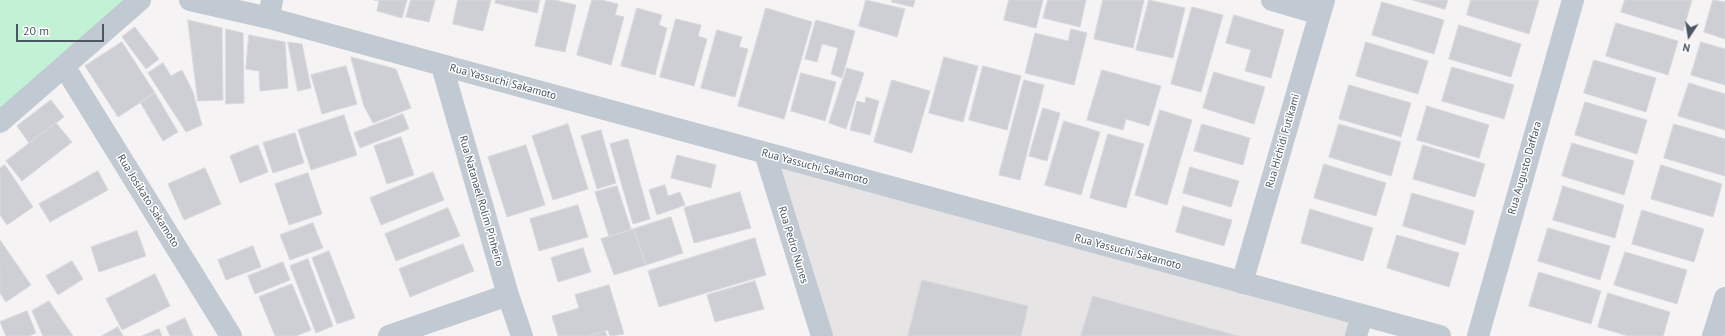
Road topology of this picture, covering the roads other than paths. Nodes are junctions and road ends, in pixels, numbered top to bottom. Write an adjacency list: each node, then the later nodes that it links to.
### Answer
1 (140, 0): 7 (street)
2 (190, 0): 6 (street, Rua Yassuchi Sakamoto)
3 (1272, 0): 5 (street)
4 (1573, 0): 21 (street, Rua Augusto Daffara)
5 (1322, 7): 11 (street, Rua Hichidi Futikami)
6 (270, 9): 8 (street, Rua Yassuchi Sakamoto)
7 (64, 66): 9 (street); 15 (street, Rua Josikato Sakamoto)
8 (442, 66): 10 (street, Rua Yassuchi Sakamoto); 12 (street, Rua Natanael Rolim Pinheiro)
9 (0, 122)
10 (765, 153): 11 (street, Rua Yassuchi Sakamoto); 18 (street, Rua Pedro Nunes)
11 (1242, 282): 14 (street, Rua Yassuchi Sakamoto)
12 (508, 295): 16 (street); 17 (street, Rua Natanael Rolim Pinheiro)
13 (1725, 298): 22 (street)
14 (1362, 315): 19 (street); 20 (street, Rua Yassuchi Sakamoto)
15 (231, 336)
16 (389, 336)
17 (522, 336)
18 (822, 336)
19 (1356, 336)
20 (1440, 336)
21 (1478, 336)
22 (1713, 336)

